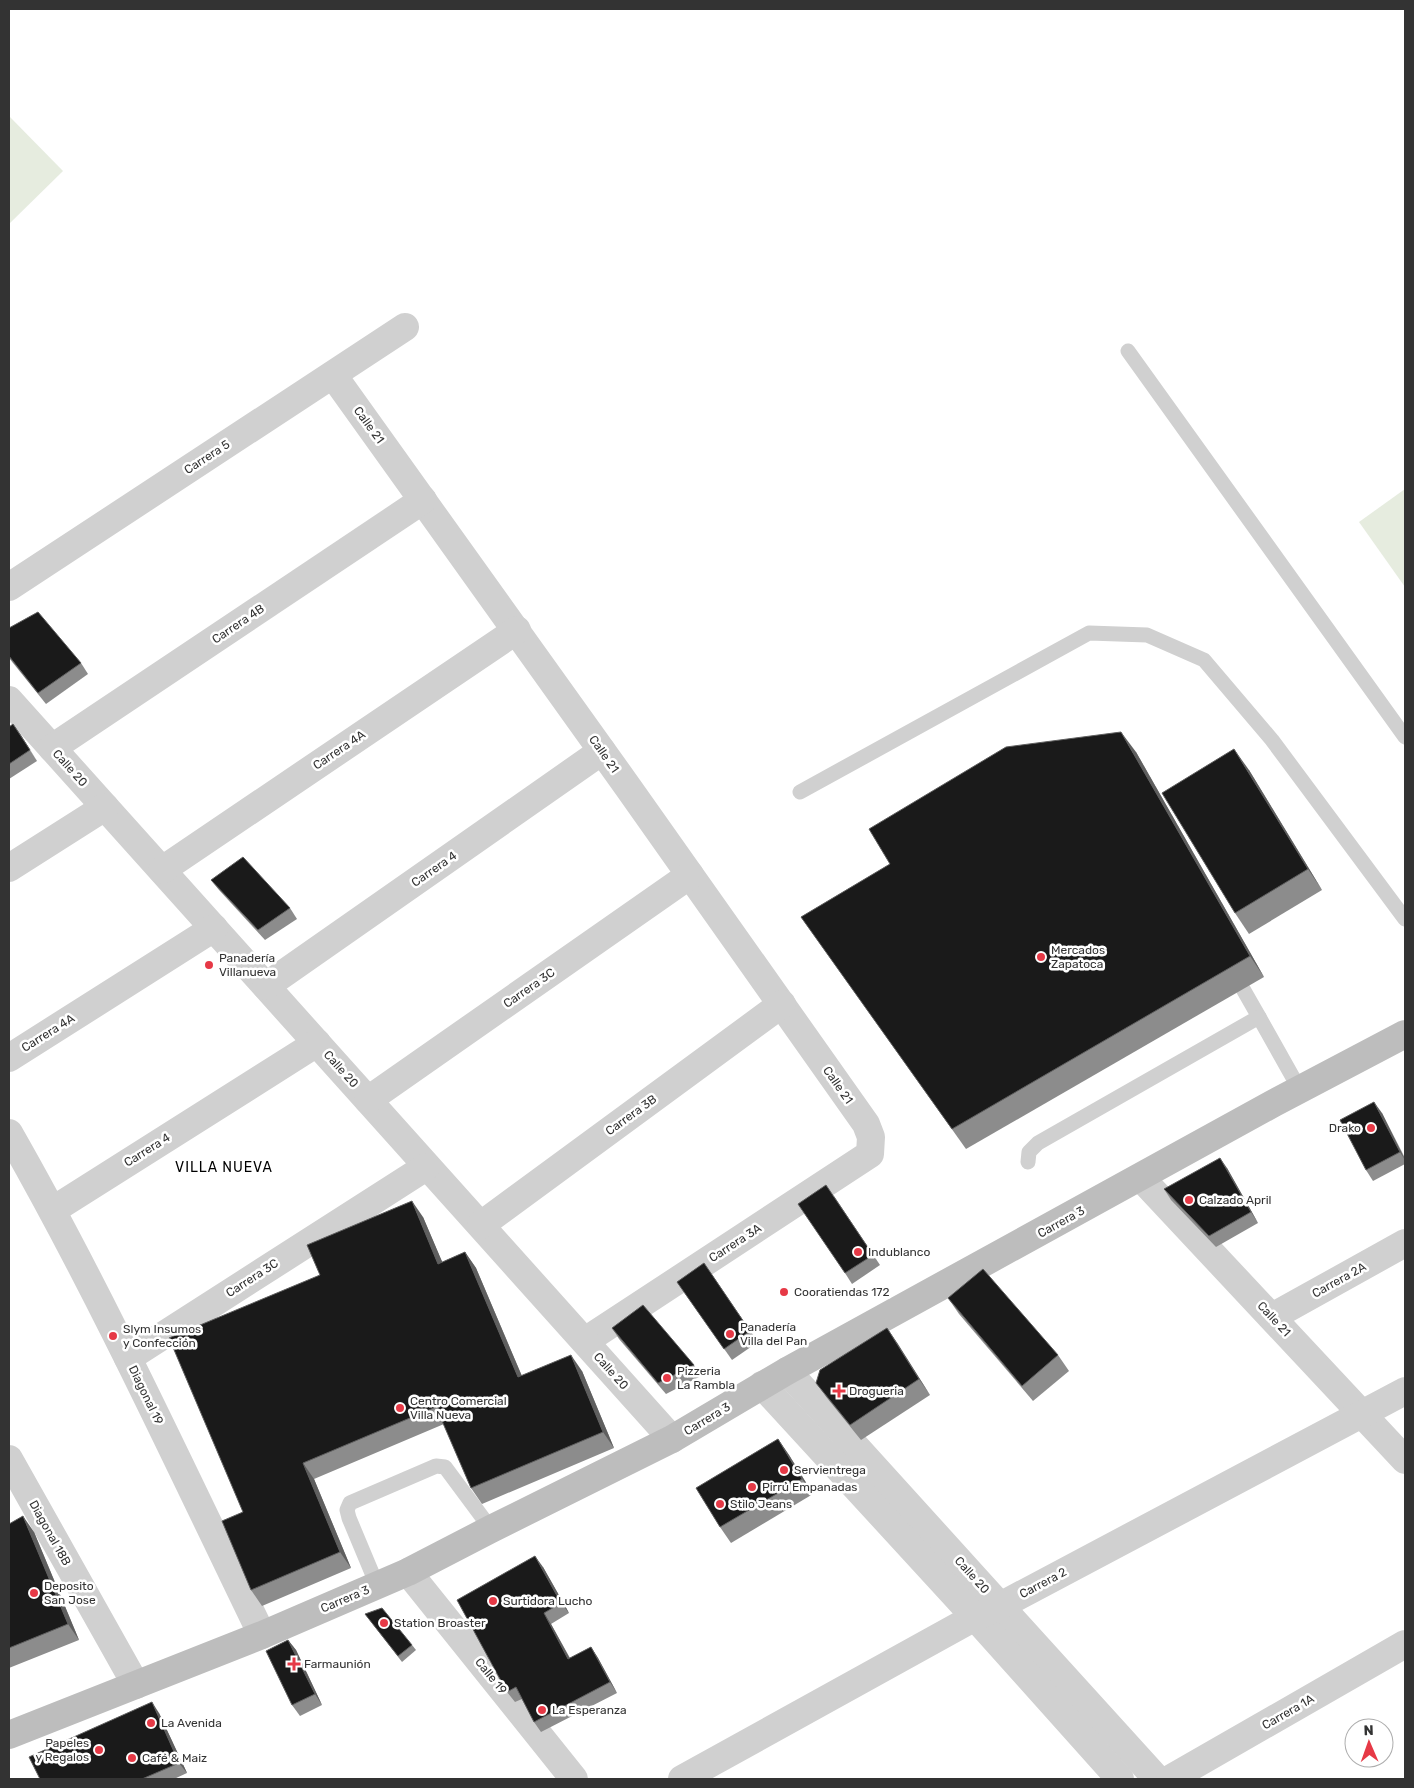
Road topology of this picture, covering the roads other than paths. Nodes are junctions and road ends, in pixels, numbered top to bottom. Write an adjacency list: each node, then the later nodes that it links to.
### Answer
1 (405, 327): 3 (street, Carrera 5)
2 (1128, 351): 8 (lane)
3 (333, 374): 4 (street, Calle 21); 5 (street, Carrera 5)
4 (423, 500): 6 (street, Calle 21); 9 (street, Carrera 4B)
5 (9, 586)
6 (518, 630): 10 (street, Calle 21); 14 (street, Carrera 4A)
7 (9, 700): 9 (street, Calle 20)
8 (1405, 737)
9 (52, 748): 12 (street, Calle 20)
10 (602, 751): 15 (street, Calle 21); 18 (street, Carrera 4)
11 (800, 792): 16 (lane)
12 (105, 807): 13 (street); 14 (street, Calle 20)
13 (9, 868)
14 (162, 870): 17 (street, Calle 20)
15 (690, 875): 20 (street, Calle 21); 26 (street, Carrera 3C)
16 (1405, 919)
17 (214, 928): 18 (street, Calle 20); 24 (street, Carrera 4A)
18 (266, 986): 23 (street, Calle 20)
19 (1244, 989): 21 (lane)
20 (782, 1004): 28 (street, Calle 21); 33 (street, Carrera 3B)
21 (1258, 1017): 25 (lane); 29 (lane)
22 (1405, 1034): 25 (main road, Carrera 3)
23 (317, 1043): 26 (street, Calle 20); 32 (street, Carrera 4)
24 (9, 1058)
25 (1300, 1090): 31 (main road, Carrera 3)
26 (368, 1100): 30 (street, Calle 20)
27 (9, 1133): 32 (street, Diagonal 19)
28 (871, 1137): 36 (street, Carrera 3A)
29 (1028, 1162)
30 (426, 1167): 33 (street, Calle 20); 37 (street, Carrera 3C)
31 (1141, 1178): 35 (street, Calle 21); 38 (main road, Carrera 3)
32 (53, 1210): 37 (street, Diagonal 19)
33 (481, 1225): 36 (street, Calle 20)
34 (1405, 1243): 35 (street, Carrera 2A)
35 (1272, 1317): 41 (street, Calle 21)
36 (585, 1341): 42 (street, Calle 20)
37 (128, 1358): 50 (street, Diagonal 19)
38 (787, 1371): 39 (main road, Carrera 3); 48 (street, Calle 20)
39 (762, 1385): 42 (main road, Carrera 3); 49 (street, Calle 20)
40 (1405, 1391): 41 (street, Carrera 2)
41 (1363, 1413): 44 (street, Calle 21); 48 (street, Carrera 2)
42 (672, 1439): 45 (main road, Carrera 3)
43 (9, 1459): 52 (street, Diagonal 18B)
44 (1405, 1460)
45 (491, 1529): 46 (main road, Carrera 3); 47 (lane)
46 (408, 1572): 47 (main road, Carrera 3); 54 (street, Calle 19)
47 (377, 1585): 50 (main road, Carrera 3)
48 (1000, 1606): 49 (street, Carrera 2); 57 (street, Calle 20)
49 (975, 1617): 55 (street, Carrera 2); 56 (street, Calle 20)
50 (262, 1635): 52 (main road, Carrera 3)
51 (1405, 1644): 58 (street, Carrera 1A)
52 (136, 1685): 53 (main road, Carrera 3)
53 (9, 1735)
54 (574, 1779)
55 (682, 1779)
56 (1120, 1779)
57 (1157, 1779)
58 (1170, 1779)

